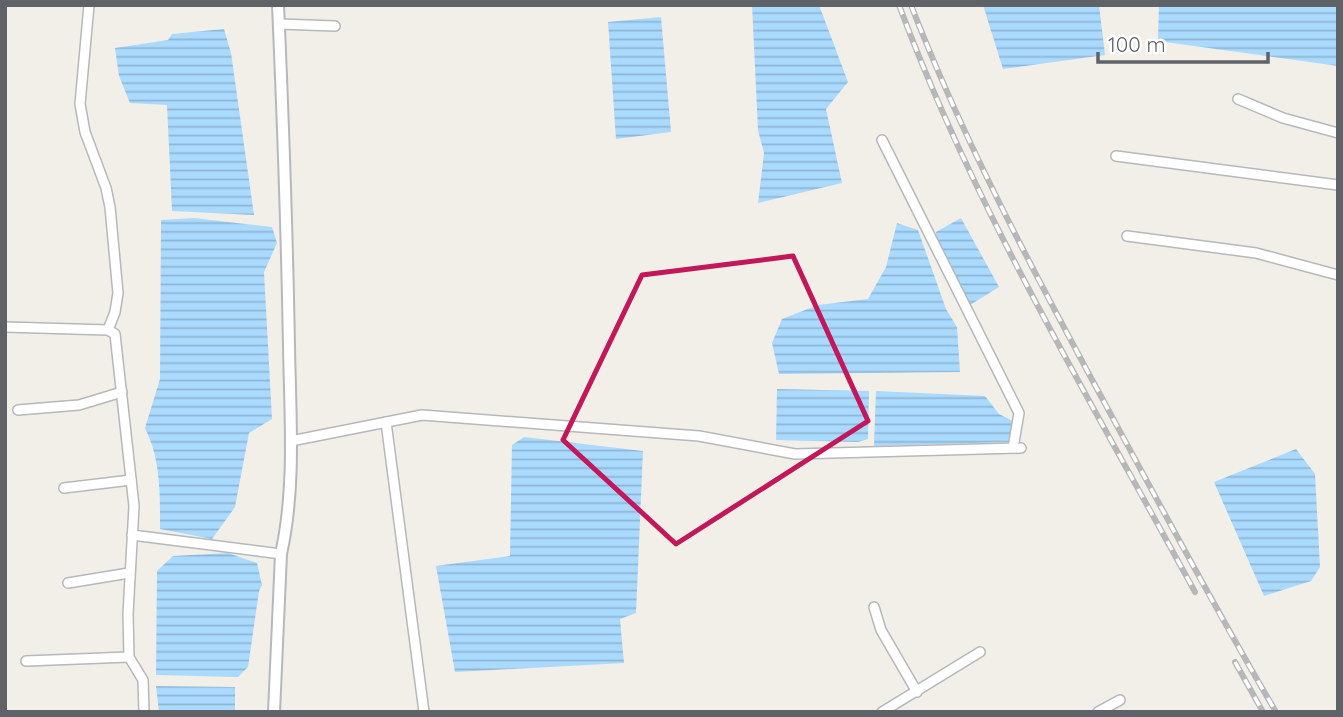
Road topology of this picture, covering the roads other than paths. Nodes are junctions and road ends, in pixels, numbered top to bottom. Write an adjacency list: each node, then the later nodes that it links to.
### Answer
1 (89, 5): 13 (street)
2 (278, 5): 3 (street)
3 (279, 24): 4 (street); 17 (street)
4 (335, 26)
5 (1238, 99): 6 (street)
6 (1338, 132)
7 (882, 139): 16 (street)
8 (1116, 156): 9 (street)
9 (1338, 185)
10 (1127, 236): 11 (street)
11 (1338, 275)
12 (5, 327): 13 (street)
13 (108, 330): 14 (street)
14 (121, 392): 15 (street); 18 (street)
15 (18, 411)
16 (387, 422): 17 (street); 32 (street)
17 (291, 441): 21 (street)
18 (131, 480): 19 (street); 20 (street)
19 (64, 488)
20 (132, 535): 21 (street); 22 (street)
21 (281, 554): 31 (street)
22 (129, 573): 23 (street); 26 (street)
23 (68, 583)
24 (874, 607): 28 (street)
25 (980, 652): 28 (street)
26 (129, 657): 27 (street); 30 (street)
27 (26, 661)
28 (916, 692): 33 (street)
29 (1120, 700): 34 (street)
30 (144, 712)
31 (274, 712)
32 (424, 712)
33 (882, 712)
34 (1098, 712)

